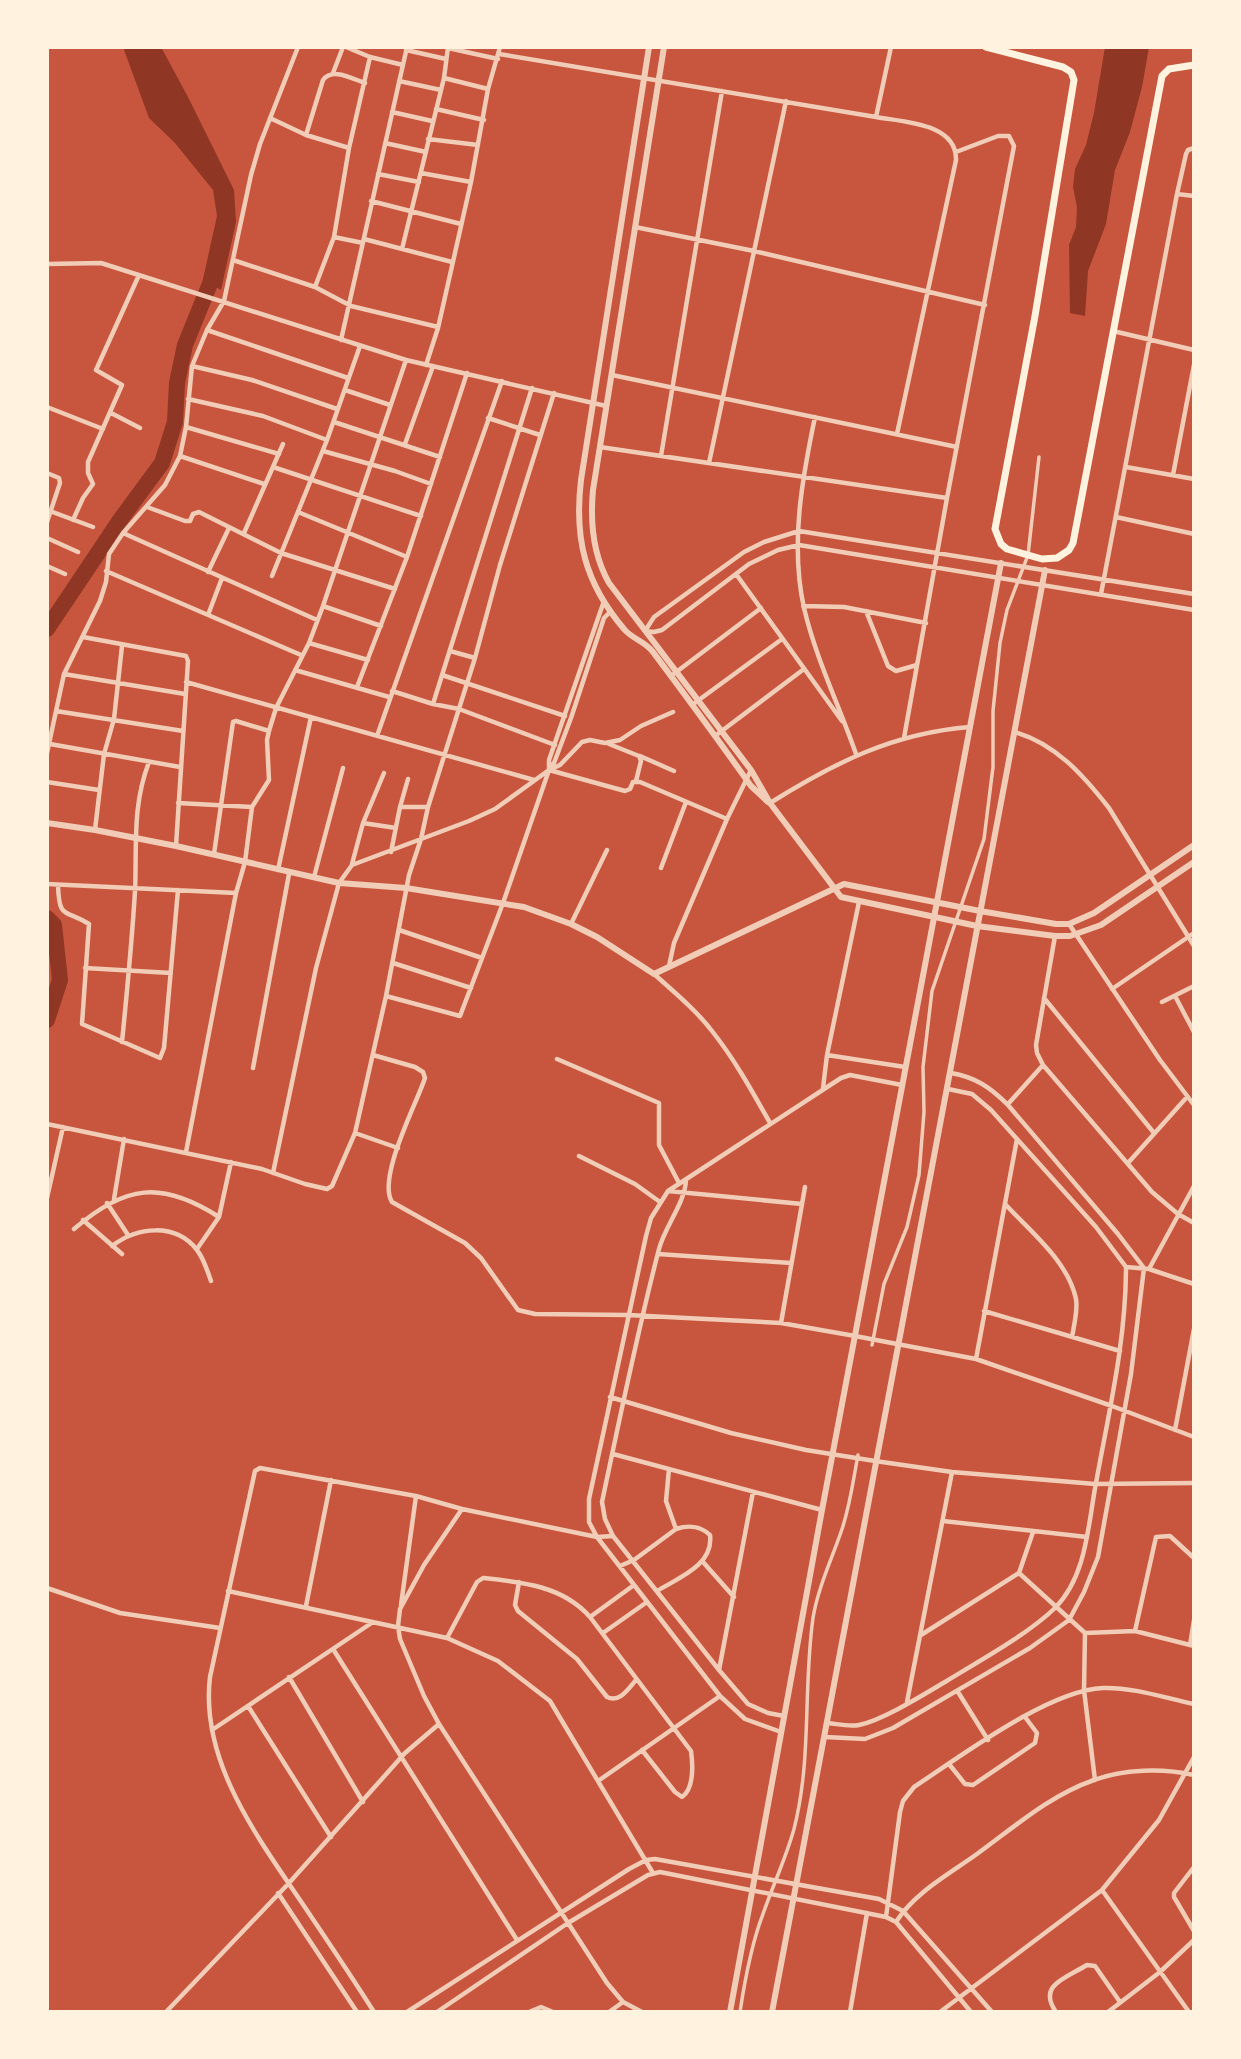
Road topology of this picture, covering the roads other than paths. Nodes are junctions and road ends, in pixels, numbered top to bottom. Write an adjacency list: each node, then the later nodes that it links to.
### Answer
1 (298, 47): 27 (street)
2 (344, 47): 10 (street); 14 (street)
3 (448, 47): 9 (street); 11 (street)
4 (649, 47): 16 (street)
5 (664, 47): 17 (street)
6 (891, 47): 26 (street)
7 (986, 47): 142 (main road)
8 (407, 49): 11 (street); 12 (street)
9 (499, 53): 16 (street); 20 (street)
10 (370, 57): 12 (street); 19 (street)
11 (446, 58): 15 (street)
12 (403, 65): 18 (street)
13 (1194, 65): 64 (main road)
14 (333, 73): 19 (street); 30 (street)
15 (444, 78): 20 (street); 21 (street)
16 (645, 78): 17 (street); 83 (street)
17 (657, 80): 22 (street); 47 (street)
18 (399, 81): 21 (street); 25 (street)
19 (365, 83): 34 (street)
20 (488, 89): 28 (street)
21 (440, 90): 24 (street)
22 (722, 91): 23 (street); 49 (street)
23 (786, 101): 26 (street); 52 (street)
24 (436, 109): 28 (street); 29 (street)
25 (392, 112): 29 (street); 32 (street)
26 (876, 117): 37 (street)
27 (270, 118): 30 (street); 53 (street)
28 (484, 120): 33 (street)
29 (432, 121): 31 (street)
30 (306, 135): 34 (street)
31 (428, 139): 33 (street); 36 (street)
32 (385, 143): 36 (street); 39 (street)
33 (478, 145): 41 (street)
34 (349, 148): 48 (street)
35 (1194, 148): 42 (street)
36 (426, 152): 38 (street)
37 (956, 152): 58 (street); 60 (street)
38 (421, 173): 40 (street); 41 (street)
39 (378, 174): 40 (street); 44 (street)
40 (419, 182): 45 (street)
41 (471, 182): 46 (street)
42 (1177, 194): 43 (street); 65 (street)
43 (1194, 196)
44 (371, 201): 45 (street); 50 (street)
45 (411, 212): 46 (street); 51 (street)
46 (461, 224): 54 (street)
47 (635, 226): 49 (street); 74 (street)
48 (334, 237): 50 (street); 57 (street)
49 (698, 239): 52 (street); 77 (street)
50 (363, 241): 51 (street); 61 (street)
51 (402, 249): 54 (street)
52 (754, 251): 58 (street); 81 (street)
53 (233, 260): 57 (street); 59 (street)
54 (452, 261): 62 (street)
55 (47, 264): 56 (street)
56 (139, 275): 59 (street); 88 (street)
57 (315, 287): 61 (street)
58 (928, 292): 60 (street); 96 (street)
59 (221, 300): 63 (street); 66 (street)
60 (985, 304): 103 (street)
61 (351, 306): 62 (street); 66 (street)
62 (438, 327): 72 (street)
63 (207, 330): 71 (street); 75 (street)
64 (1113, 331): 65 (street); 142 (main road)
65 (1149, 339): 68 (street); 113 (street)
66 (341, 340): 67 (street)
67 (360, 346): 69 (street); 75 (street)
68 (1194, 350)
69 (407, 360): 72 (street); 84 (street)
70 (1194, 365): 115 (street)
71 (192, 366): 82 (street); 87 (street)
72 (429, 366): 73 (street); 101 (street)
73 (467, 373): 76 (street); 108 (street)
74 (611, 374): 77 (street); 85 (street)
75 (348, 378): 79 (street)
76 (502, 381): 78 (street); 90 (street)
77 (673, 386): 81 (street); 107 (street)
78 (532, 387): 80 (street); 94 (street)
79 (345, 390): 84 (street); 87 (street)
80 (554, 393): 83 (street); 97 (street)
81 (724, 397): 89 (street); 110 (street)
82 (188, 399): 92 (street); 99 (street)
83 (593, 402): 85 (street); 163 (street)
84 (390, 405): 98 (street)
85 (606, 406): 102 (street)
86 (47, 407): 95 (street)
87 (337, 409): 91 (street)
88 (111, 413): 93 (street); 95 (street)
89 (815, 417): 96 (street); 116 (street)
90 (488, 418): 94 (street); 194 (street)
91 (334, 422): 98 (street); 99 (street)
92 (186, 427): 105 (street); 106 (street)
93 (141, 428)
94 (520, 428): 97 (street); 180 (street)
95 (103, 429): 128 (street)
96 (897, 434): 103 (street)
97 (540, 435): 182 (street)
98 (380, 437): 101 (street); 111 (street)
99 (327, 440): 104 (street)
100 (283, 444): 105 (street)
101 (405, 444): 108 (street)
102 (600, 447): 107 (street); 174 (street)
103 (957, 447): 122 (street)
104 (323, 451): 111 (street); 118 (street)
105 (279, 454): 112 (street)
106 (180, 456): 119 (street); 123 (street)
107 (661, 456): 110 (street)
108 (440, 457): 120 (street)
109 (1039, 457): 142 (street)
110 (709, 463): 116 (street)
111 (372, 466): 120 (street); 121 (street)
112 (273, 467): 118 (street); 119 (street)
113 (1126, 467): 115 (street); 127 (street)
114 (47, 473): 124 (street)
115 (1173, 475): 117 (street)
116 (802, 477): 122 (street); 132 (street)
117 (1194, 479)
118 (310, 481): 121 (street); 125 (street)
119 (264, 484): 134 (street)
120 (431, 484): 126 (street)
121 (362, 498): 126 (street); 135 (street)
122 (947, 498): 140 (street)
123 (147, 507): 131 (street); 133 (street)
124 (49, 511): 128 (street); 129 (street)
125 (298, 512): 135 (street); 141 (street)
126 (421, 516): 143 (street)
127 (1116, 517): 136 (street); 157 (street)
128 (73, 520): 130 (street)
129 (47, 522)
130 (93, 527)
131 (229, 528): 134 (street); 151 (street)
132 (799, 531): 138 (street); 140 (street); 174 (street)
133 (123, 533): 149 (street); 151 (street)
134 (244, 533): 141 (street)
135 (349, 534): 143 (street); 150 (street)
136 (1194, 534)
137 (47, 538): 139 (street)
138 (799, 545): 146 (street); 153 (street); 165 (street)
139 (78, 552)
140 (939, 552): 144 (street); 146 (street)
141 (281, 553): 150 (street); 154 (street)
142 (1028, 555): 147 (street)
143 (407, 557): 160 (street)
144 (1001, 563): 147 (street); 156 (street)
145 (47, 566): 152 (street)
146 (936, 566): 156 (street); 172 (street)
147 (1025, 567): 148 (street); 158 (street)
148 (1045, 570): 157 (street); 159 (street)
149 (106, 571): 170 (street); 175 (street)
150 (336, 571): 160 (street); 164 (street)
151 (208, 572): 155 (street)
152 (65, 574)
153 (736, 574): 166 (street); 174 (street)
154 (272, 576)
155 (222, 578): 170 (street); 171 (street)
156 (998, 578): 158 (street); 206 (street)
157 (1104, 578): 161 (street); 162 (street)
158 (1019, 581): 159 (street); 275 (street)
159 (1042, 585): 161 (street); 211 (street)
160 (395, 589): 173 (street)
161 (1101, 594): 168 (street)
162 (1194, 594)
163 (604, 601): 169 (street); 203 (street)
164 (323, 606): 171 (street); 173 (street)
165 (803, 606): 167 (street); 207 (street)
166 (761, 608): 177 (street); 187 (street)
167 (865, 610): 172 (street); 184 (street)
168 (1194, 610)
169 (611, 611): 176 (street); 226 (street)
170 (208, 615): 181 (street)
171 (317, 620): 178 (street)
172 (926, 623): 184 (street)
173 (381, 626): 183 (street)
174 (645, 631): 176 (street); 187 (street)
175 (83, 637): 179 (street); 188 (street)
176 (638, 638): 187 (street)
177 (782, 639): 185 (street); 197 (street)
178 (309, 643): 181 (street); 183 (street)
179 (122, 646): 190 (street); 192 (street)
180 (450, 651): 182 (street); 189 (street)
181 (301, 655): 186 (street)
182 (475, 659): 191 (street)
183 (368, 660): 193 (street)
184 (917, 665): 214 (street)
185 (804, 669): 207 (street); 210 (street)
186 (295, 670): 193 (street); 199 (street)
187 (674, 673): 197 (street)
188 (64, 674): 192 (street); 201 (street)
189 (442, 675): 191 (street); 198 (street)
190 (186, 682): 195 (street); 199 (street)
191 (467, 682): 200 (street); 203 (street)
192 (118, 684): 195 (street); 205 (street)
193 (357, 687): 196 (street)
194 (393, 691): 196 (street); 198 (street)
195 (185, 694): 208 (street)
196 (389, 697): 212 (street)
197 (695, 703): 210 (street); 213 (street)
198 (433, 704): 200 (street)
199 (276, 708): 204 (street); 209 (street)
200 (459, 709): 217 (street); 221 (street)
201 (56, 710): 205 (street); 216 (street)
202 (673, 712): 215 (street)
203 (565, 716): 217 (street)
204 (311, 717): 212 (street); 259 (street)
205 (114, 719): 208 (street); 219 (street)
206 (971, 726): 214 (street); 274 (street)
207 (848, 729): 220 (street)
208 (183, 731): 224 (street)
209 (269, 731): 239 (street); 240 (street)
210 (722, 731): 213 (street); 227 (street)
211 (1014, 732): 261 (street); 276 (street)
212 (377, 736): 221 (street)
213 (715, 736): 231 (street)
214 (904, 738): 220 (street)
215 (605, 743): 222 (street); 226 (street)
216 (49, 744): 218 (street); 219 (street)
217 (555, 744): 226 (street)
218 (47, 754)
219 (104, 754): 223 (street); 235 (street)
220 (856, 754): 238 (street)
221 (444, 756): 232 (street); 242 (street)
222 (639, 756): 228 (street); 233 (street)
223 (149, 762): 224 (street); 248 (street)
224 (180, 767): 237 (street)
225 (343, 768): 262 (street)
226 (549, 770): 232 (street); 233 (street); 273 (street)
227 (751, 770): 231 (street); 238 (street)
228 (674, 771)
229 (384, 773): 245 (street)
230 (408, 779): 241 (street)
231 (746, 779): 238 (street); 243 (street)
232 (534, 780): 249 (street)
233 (636, 781): 236 (street)
234 (47, 782): 235 (street)
235 (99, 790): 247 (street)
236 (685, 802): 243 (street); 258 (street)
237 (178, 803): 239 (street); 251 (street)
238 (770, 803): 269 (street)
239 (220, 804): 240 (street); 254 (street)
240 (252, 807): 255 (street)
241 (400, 807): 242 (street); 246 (street)
242 (428, 807): 249 (street)
243 (727, 819): 290 (street)
244 (47, 823): 247 (street)
245 (363, 823): 246 (street); 257 (street)
246 (396, 828): 253 (street)
247 (95, 830): 248 (street)
248 (134, 838): 251 (street); 266 (street)
249 (421, 839): 253 (street); 267 (street)
250 (1194, 845): 261 (street)
251 (176, 846): 254 (street)
252 (607, 849): 279 (street)
253 (391, 852): 257 (street)
254 (214, 855): 255 (street)
255 (245, 862): 259 (street); 271 (street)
256 (1194, 862): 268 (street)
257 (352, 865): 264 (street)
258 (661, 868)
259 (278, 870): 260 (street)
260 (289, 874): 262 (street); 309 (street)
261 (1150, 876): 268 (street); 280 (street)
262 (314, 878): 264 (street)
263 (47, 884): 265 (street)
264 (339, 884): 267 (street); 329 (street)
265 (58, 885): 266 (street); 291 (street)
266 (135, 888): 270 (street); 292 (street)
267 (406, 888): 273 (street); 282 (street)
268 (1158, 888): 284 (street); 286 (street)
269 (832, 889): 272 (street); 274 (street); 290 (street)
270 (178, 890): 271 (street); 293 (street)
271 (236, 893): 325 (street)
272 (859, 902): 277 (street); 305 (street)
273 (503, 903): 279 (street); 288 (street)
274 (938, 903): 275 (street); 277 (street)
275 (961, 907): 276 (street); 278 (street)
276 (980, 911): 280 (street); 281 (street)
277 (935, 918): 278 (street); 308 (street)
278 (956, 922): 281 (street); 365 (street)
279 (571, 924): 294 (street)
280 (1069, 924): 284 (street)
281 (978, 926): 285 (street); 310 (street)
282 (399, 930): 288 (street); 289 (street)
283 (1194, 933): 286 (street)
284 (1075, 935): 285 (street); 297 (street)
285 (1055, 936): 300 (street)
286 (1188, 937): 287 (street); 297 (street)
287 (1194, 946)
288 (482, 958): 296 (street)
289 (393, 963): 296 (street); 298 (street)
290 (669, 967): 294 (street)
291 (86, 968): 292 (street); 303 (street)
292 (129, 970): 293 (street); 303 (street)
293 (171, 972): 303 (street)
294 (654, 974): 317 (street)
295 (1194, 986): 299 (street)
296 (471, 988): 298 (street)
297 (1112, 989): 314 (street)
298 (386, 996): 304 (street)
299 (1175, 996): 301 (street); 302 (street)
300 (1044, 997): 307 (street); 321 (street)
301 (1162, 1002)
302 (1194, 1032)
303 (122, 1042)
304 (373, 1055): 320 (street); 324 (street)
305 (827, 1055): 308 (street); 312 (street)
306 (557, 1059): 331 (street)
307 (1043, 1065): 315 (street); 328 (street)
308 (905, 1067): 311 (street)
309 (253, 1068)
310 (951, 1073): 313 (street); 315 (street)
311 (902, 1084): 312 (street); 363 (street)
312 (823, 1088): 317 (street)
313 (948, 1089): 322 (street); 366 (street)
314 (1187, 1097): 316 (street); 321 (street)
315 (1008, 1105): 355 (street)
316 (1194, 1105)
317 (770, 1122): 330 (street)
318 (47, 1124): 319 (street)
319 (63, 1126): 323 (street); 334 (street)
320 (355, 1133): 324 (street); 329 (street)
321 (1154, 1133): 328 (street)
322 (1017, 1138): 342 (street); 354 (street)
323 (124, 1139): 325 (street); 338 (street)
324 (398, 1148): 359 (street)
325 (186, 1152): 327 (street)
326 (579, 1156): 339 (street)
327 (231, 1162): 329 (street); 344 (street)
328 (1128, 1163): 343 (street)
329 (273, 1172)
330 (686, 1179): 331 (street); 336 (street)
331 (679, 1183): 335 (street)
332 (1194, 1186): 343 (street)
333 (805, 1187): 341 (street)
334 (48, 1191): 337 (street)
335 (668, 1191): 336 (street); 339 (street)
336 (684, 1194): 341 (street); 352 (street)
337 (47, 1198)
338 (114, 1199): 340 (street); 344 (street)
339 (661, 1202): 359 (street)
340 (107, 1203): 345 (street); 348 (street)
341 (802, 1204): 353 (street)
342 (1004, 1204): 358 (street); 364 (street)
343 (1178, 1214): 346 (street); 355 (street)
344 (219, 1217): 350 (street)
345 (83, 1220): 347 (street); 349 (street)
346 (1194, 1223)
347 (74, 1229)
348 (128, 1235): 349 (street); 350 (street)
349 (111, 1246): 351 (street)
350 (197, 1250): 356 (street)
351 (122, 1254)
352 (658, 1254): 353 (street); 360 (street)
353 (790, 1263): 361 (street)
354 (1126, 1267): 355 (street); 367 (street)
355 (1146, 1268): 357 (street); 372 (street)
356 (211, 1281)
357 (1194, 1284)
358 (984, 1311): 364 (street); 368 (street)
359 (628, 1315): 360 (street); 369 (street)
360 (642, 1316): 361 (street); 370 (street)
361 (781, 1323): 363 (street)
362 (1194, 1329): 373 (street)
363 (856, 1336): 365 (street); 376 (street)
364 (1072, 1337): 367 (street)
365 (872, 1342): 366 (street)
366 (897, 1344): 368 (street); 378 (street)
367 (1120, 1351): 371 (street)
368 (976, 1359): 371 (street)
369 (610, 1397): 370 (street); 393 (street)
370 (624, 1401): 375 (street); 376 (street)
371 (1112, 1406): 372 (street); 383 (street)
372 (1125, 1411): 373 (street); 384 (street)
373 (1174, 1430): 374 (street)
374 (1194, 1437)
375 (612, 1454): 379 (street); 392 (street)
376 (833, 1455): 377 (street); 388 (street)
377 (857, 1457): 378 (street); 455 (street)
378 (875, 1461): 380 (street); 434 (street)
379 (669, 1469): 385 (street); 390 (street)
380 (952, 1472): 383 (street); 389 (street)
381 (331, 1480): 386 (street); 403 (street); 407 (street)
382 (1194, 1483): 384 (street)
383 (1095, 1484): 384 (street); 394 (street)
384 (1112, 1484): 411 (street)
385 (753, 1492): 388 (street); 405 (street)
386 (416, 1496): 387 (street); 409 (street)
387 (462, 1509): 393 (street); 409 (street)
388 (822, 1510): 432 (street)
389 (943, 1521): 391 (street); 419 (street)
390 (676, 1529): 396 (street); 397 (street)
391 (1033, 1532): 394 (street); 399 (street)
392 (613, 1536): 393 (street); 396 (street)
393 (597, 1537): 398 (street)
394 (1087, 1537): 408 (street)
395 (1194, 1558): 416 (street)
396 (634, 1560): 398 (street); 404 (street)
397 (703, 1562): 404 (street); 405 (street)
398 (620, 1566): 401 (street)
399 (1019, 1573): 408 (street); 419 (street)
400 (519, 1582): 410 (street); 420 (street); 425 (street)
401 (634, 1585): 406 (street); 410 (street)
402 (47, 1588): 415 (street)
403 (228, 1591): 407 (street); 415 (street)
404 (657, 1591): 423 (street)
405 (734, 1597): 423 (street)
406 (648, 1602): 417 (street); 428 (street)
407 (306, 1606): 413 (street)
408 (1056, 1607): 411 (street); 429 (street)
409 (400, 1609): 414 (street)
410 (590, 1617): 417 (street)
411 (1069, 1620): 418 (street); 427 (street)
412 (1194, 1620): 421 (street)
413 (373, 1622): 414 (street); 422 (street)
414 (398, 1626): 420 (street); 435 (street)
415 (220, 1628): 437 (street)
416 (1135, 1631): 418 (street); 421 (street)
417 (603, 1633): 425 (street)
418 (1086, 1633): 426 (street)
419 (921, 1635): 429 (street)
420 (447, 1638): 448 (street)
421 (1192, 1645)
422 (333, 1648): 424 (street); 443 (street)
423 (719, 1670): 432 (street)
424 (289, 1677): 431 (street); 449 (street)
425 (636, 1680): 436 (street)
426 (1084, 1690): 430 (street); 433 (street); 447 (street)
427 (958, 1692): 439 (street); 440 (street)
428 (720, 1696): 436 (street); 438 (street)
429 (906, 1703): 434 (street)
430 (1194, 1703)
431 (248, 1706): 437 (street); 450 (street)
432 (785, 1716): 438 (street)
433 (1025, 1717): 440 (street); 444 (street)
434 (828, 1723): 439 (street)
435 (439, 1724): 443 (street); 464 (street)
436 (674, 1728): 441 (street); 441 (street)
437 (212, 1730): 456 (street)
438 (782, 1732): 454 (street)
439 (825, 1737): 457 (street)
440 (988, 1740): 444 (street)
441 (642, 1750): 448 (street)
442 (1194, 1757): 445 (street)
443 (401, 1758): 449 (street); 471 (street)
444 (949, 1764): 463 (street)
445 (1186, 1773): 446 (street); 447 (street); 459 (street)
446 (1194, 1775)
447 (1095, 1780): 465 (street)
448 (598, 1781): 451 (street)
449 (363, 1802): 450 (street)
450 (331, 1837): 456 (street)
451 (646, 1860): 453 (street); 454 (street); 464 (street)
452 (1194, 1867): 470 (street)
453 (653, 1873): 458 (street); 469 (street)
454 (755, 1876): 455 (street); 458 (street)
455 (776, 1880): 457 (street); 461 (street)
456 (289, 1883): 460 (street); 480 (street)
457 (797, 1883): 462 (street); 463 (street)
458 (752, 1890): 461 (street); 487 (street)
459 (1102, 1890): 473 (street); 474 (street)
460 (278, 1893): 478 (street); 479 (street)
461 (771, 1894): 462 (street); 488 (street)
462 (794, 1898): 466 (street); 489 (street)
463 (889, 1903): 465 (street); 467 (street)
464 (561, 1911): 469 (street); 471 (street)
465 (903, 1911): 468 (street); 474 (street)
466 (867, 1913): 467 (street); 490 (street)
467 (886, 1917): 468 (street)
468 (896, 1922): 475 (street)
469 (568, 1923): 476 (street); 482 (street)
470 (1194, 1931)
471 (517, 1940): 481 (street)
472 (1194, 1940): 473 (street)
473 (1160, 1972): 477 (street); 496 (street)
474 (972, 1987): 475 (street); 493 (street)
475 (958, 1997): 491 (street); 492 (street)
476 (623, 2002): 485 (street); 486 (street)
477 (1120, 2003): 494 (street); 495 (street)
478 (166, 2012)
479 (357, 2012)
480 (374, 2012)
481 (407, 2012)
482 (438, 2012)
483 (529, 2012): 484 (street)
484 (553, 2012)
485 (609, 2012)
486 (642, 2012)
487 (730, 2012)
488 (740, 2012)
489 (772, 2012)
490 (850, 2012)
491 (940, 2012)
492 (971, 2012)
493 (992, 2012)
494 (1056, 2012)
495 (1108, 2012)
496 (1189, 2012)

